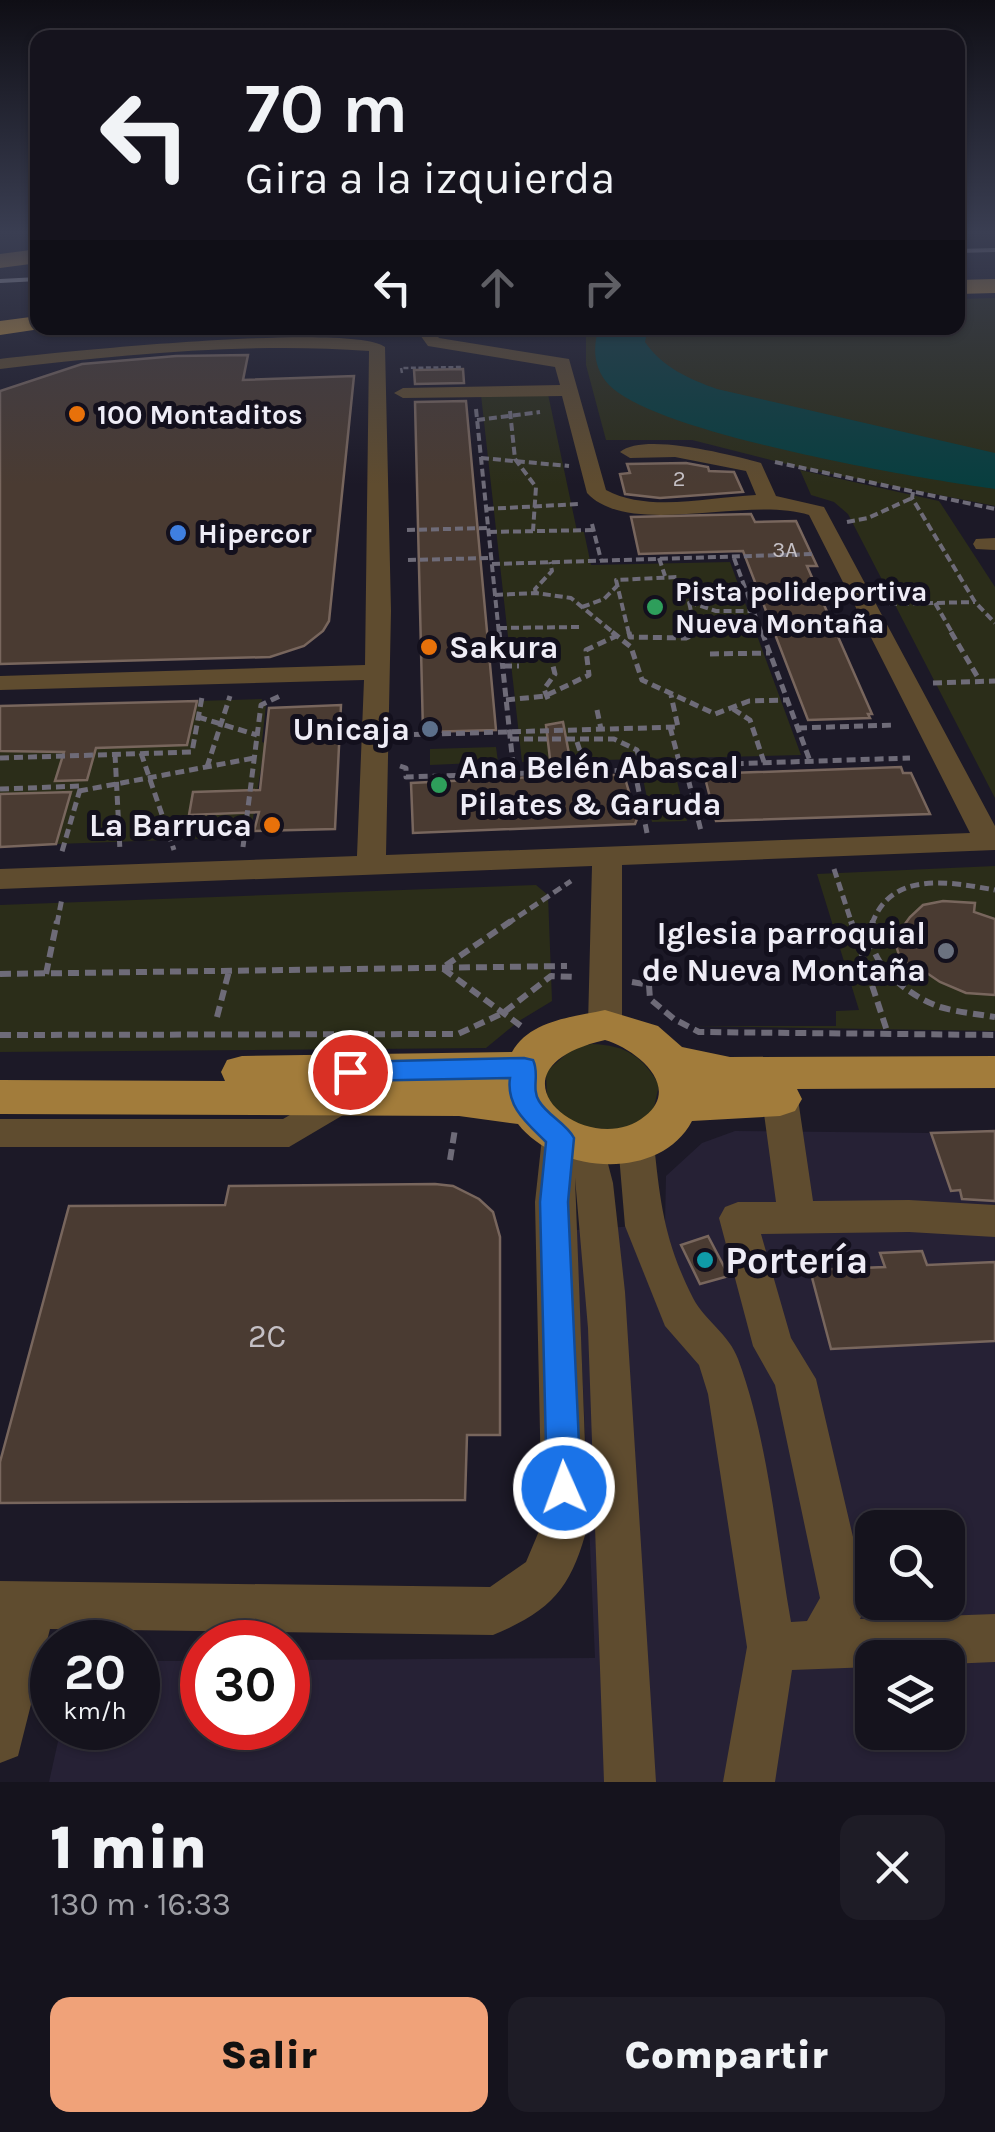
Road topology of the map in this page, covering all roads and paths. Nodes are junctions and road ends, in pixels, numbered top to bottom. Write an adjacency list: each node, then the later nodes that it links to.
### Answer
1 (30, 323): 2 (highway)
2 (0, 328)
3 (356, 335): 5 (street)
4 (426, 335): 6 (street)
5 (327, 343): 7 (street); 9 (street)
6 (454, 346): 7 (street); 11 (street)
7 (397, 353): 8 (street); 61 (street)
8 (312, 360)
9 (0, 364)
10 (475, 367): 14 (path)
11 (571, 390): 12 (street); 104 (street)
12 (500, 391): 13 (street); 16 (path)
13 (474, 392): 14 (street); 17 (path)
14 (402, 393)
15 (548, 410): 16 (path)
16 (511, 418): 17 (path); 20 (path)
17 (477, 420): 19 (path)
18 (630, 452): 23 (street)
19 (481, 458): 20 (path); 27 (path)
20 (515, 459): 22 (path); 26 (path)
21 (772, 461): 24 (path)
22 (572, 466)
23 (766, 495)
24 (913, 495): 28 (path); 29 (path); 47 (path)
25 (588, 504): 26 (path)
26 (535, 507): 27 (path); 32 (path)
27 (486, 509): 31 (path)
28 (995, 509)
29 (848, 522)
30 (407, 530): 31 (path)
31 (488, 530): 32 (path); 39 (path)
32 (534, 531): 37 (path)
33 (818, 554): 34 (path)
34 (734, 556): 35 (path); 51 (path)
35 (659, 558): 38 (path); 41 (path)
36 (408, 560): 39 (path)
37 (600, 560): 38 (path); 40 (path)
38 (616, 560): 42 (path)
39 (492, 561): 40 (path); 45 (path)
40 (550, 562): 44 (path)
41 (666, 576): 42 (path); 46 (path)
42 (620, 577): 43 (path)
43 (617, 586): 46 (path); 50 (path)
44 (536, 593): 45 (path); 50 (path)
45 (495, 595): 54 (path)
46 (689, 602): 51 (path)
47 (975, 602): 48 (path); 52 (path)
48 (935, 603): 49 (path); 62 (path)
49 (890, 604)
50 (582, 607): 55 (path)
51 (754, 610): 56 (path)
52 (995, 623)
53 (579, 627): 54 (path)
54 (498, 628): 59 (path)
55 (617, 636): 67 (path); 70 (path)
56 (770, 653): 58 (path); 72 (path)
57 (550, 654): 70 (path)
58 (710, 654)
59 (502, 666): 60 (path); 71 (path)
60 (519, 666)
61 (378, 672): 64 (street); 110 (street)
62 (980, 681): 63 (path); 65 (path)
63 (995, 681)
64 (0, 683)
65 (931, 683)
66 (282, 695): 81 (path)
67 (671, 695): 73 (path); 78 (path)
68 (230, 696): 76 (path)
69 (202, 697): 75 (path)
70 (546, 697): 71 (path)
71 (506, 700): 83 (path)
72 (787, 700): 73 (path); 79 (path)
73 (733, 708): 91 (path)
74 (597, 710): 80 (path)
75 (198, 717): 76 (path); 85 (path)
76 (221, 723): 81 (path); 93 (path)
77 (895, 724): 79 (path)
78 (670, 727): 80 (path); 92 (path)
79 (798, 728): 90 (path)
80 (601, 730): 83 (path)
81 (257, 735): 88 (path)
82 (400, 735): 83 (path)
83 (510, 736): 84 (path); 97 (path)
84 (576, 740): 95 (path); 96 (path)
85 (142, 753): 86 (path); 98 (path)
86 (116, 754): 87 (path); 99 (path)
87 (0, 758)
88 (254, 758): 93 (path); 106 (path)
89 (910, 758): 90 (path)
90 (810, 761): 91 (path)
91 (764, 762): 92 (path)
92 (682, 765): 95 (path); 102 (path)
93 (207, 767): 98 (path)
94 (406, 768): 97 (path)
95 (638, 768): 96 (path); 103 (path)
96 (587, 772): 97 (path)
97 (514, 774)
98 (148, 778): 99 (path); 107 (path)
99 (116, 784): 101 (path); 108 (path)
100 (0, 788): 101 (path)
101 (79, 792): 111 (path)
102 (701, 831)
103 (647, 834)
104 (992, 841): 105 (street)
105 (827, 847): 109 (street); 115 (path)
106 (242, 849)
107 (174, 852)
108 (120, 854)
109 (607, 857): 110 (street); 117 (path); 121 (street)
110 (371, 865): 111 (street)
111 (64, 866): 112 (street); 120 (path)
112 (0, 878)
113 (995, 890): 114 (path)
114 (873, 954): 115 (path); 123 (path)
115 (863, 955): 128 (path)
116 (567, 966): 117 (path)
117 (442, 968): 118 (path); 122 (path)
118 (229, 971): 120 (path); 124 (path)
119 (0, 974): 120 (path)
120 (46, 974)
121 (604, 978): 122 (path); 125 (street); 128 (path)
122 (503, 1013): 127 (path); 132 (path)
123 (995, 1016)
124 (218, 1017)
125 (605, 1025): 130 (main road); 132 (main road)
126 (995, 1034): 128 (path)
127 (0, 1035)
128 (888, 1035): 129 (path)
129 (892, 1046)
130 (670, 1059): 131 (main road); 138 (main road)
131 (995, 1072)
132 (532, 1073): 133 (main road); 136 (main road); 141 (main road)
133 (0, 1074)
134 (0, 1097): 136 (main road)
135 (995, 1097): 137 (main road)
136 (343, 1098): 140 (street)
137 (780, 1099): 138 (main road); 144 (street)
138 (678, 1105): 142 (main road)
139 (456, 1120): 143 (path)
140 (0, 1133)
141 (574, 1143): 142 (main road); 146 (street); 151 (street)
142 (636, 1143): 149 (street)
143 (450, 1160)
144 (797, 1217): 145 (street); 148 (street)
145 (995, 1221)
146 (16, 1606): 150 (street)
147 (995, 1638): 148 (street)
148 (821, 1644): 149 (street)
149 (771, 1646): 152 (street)
150 (0, 1738)
151 (630, 1782)
152 (750, 1782)

